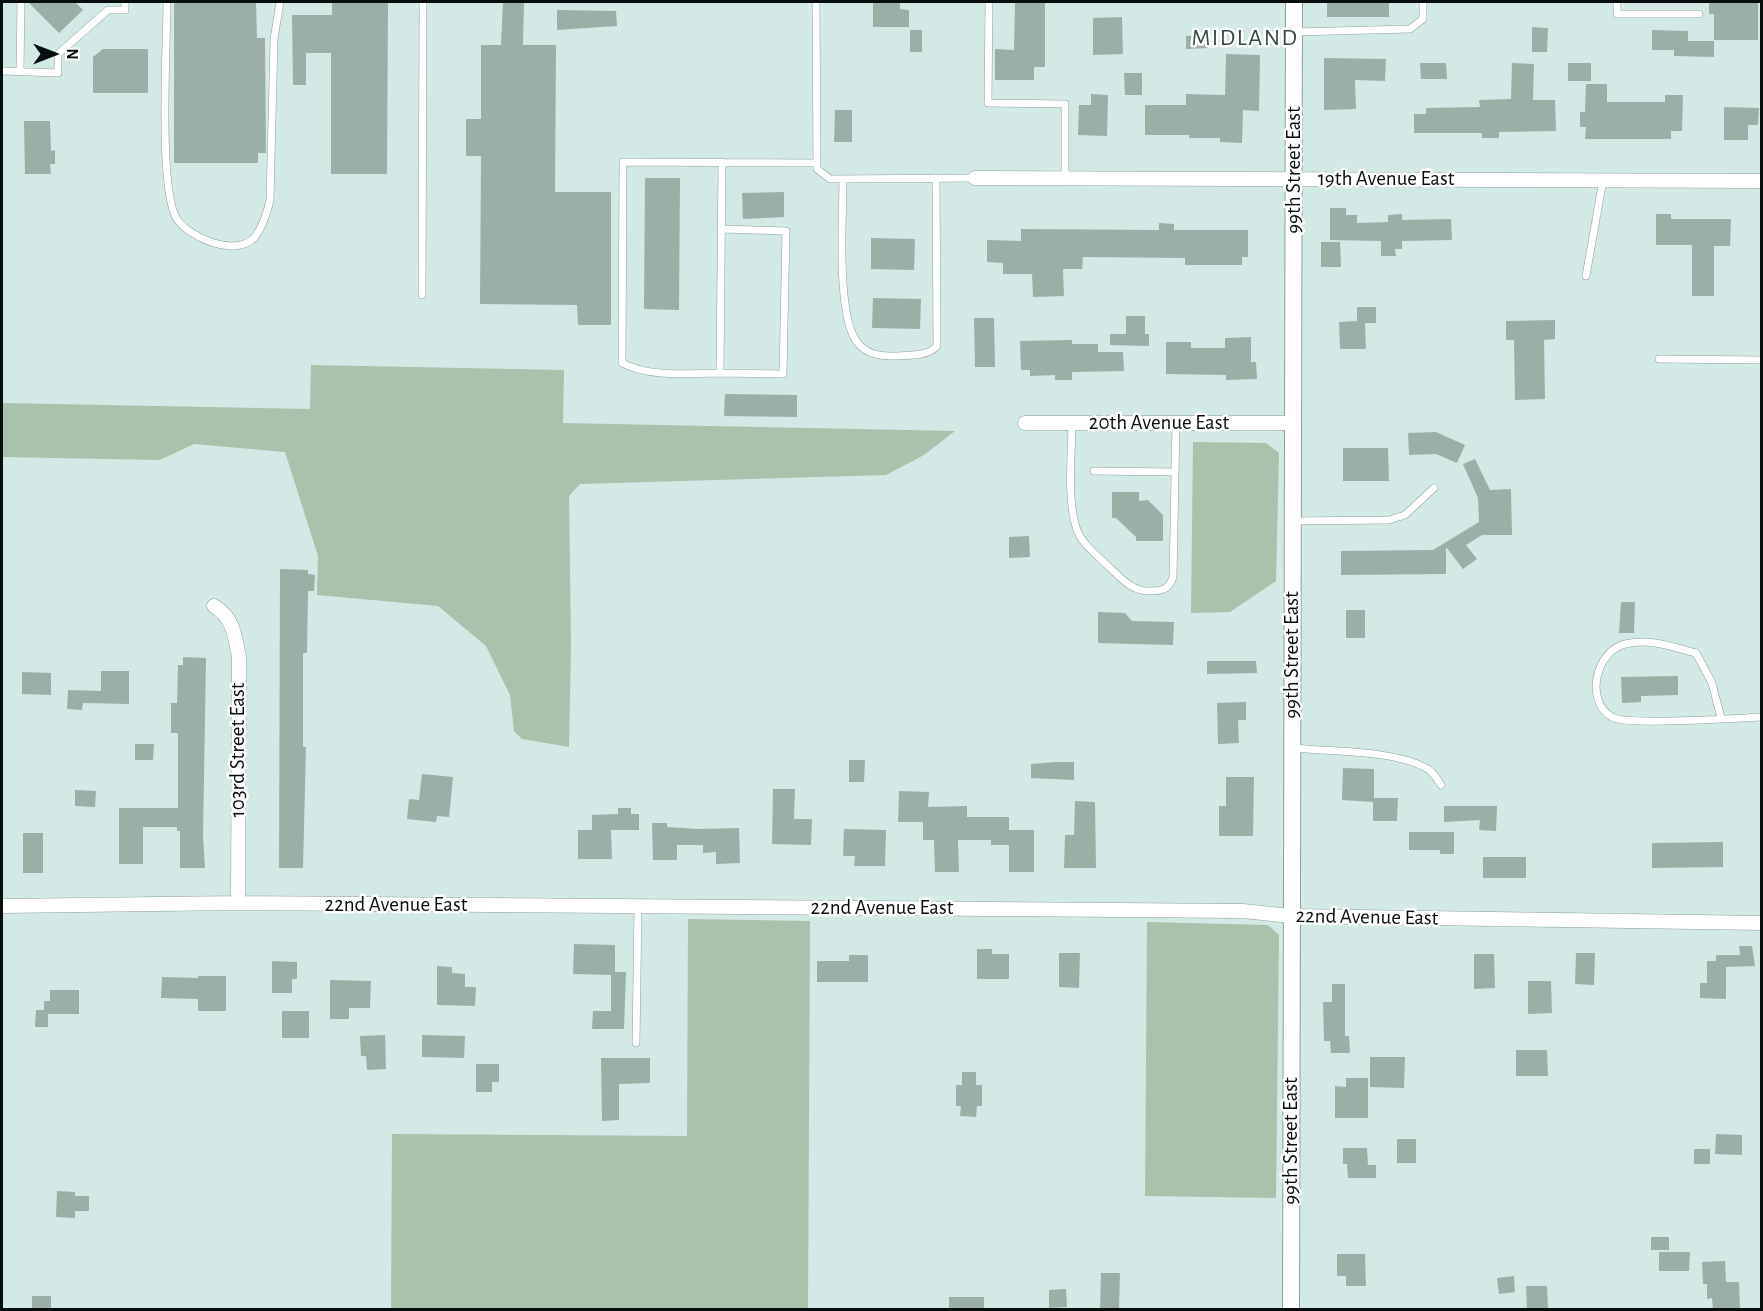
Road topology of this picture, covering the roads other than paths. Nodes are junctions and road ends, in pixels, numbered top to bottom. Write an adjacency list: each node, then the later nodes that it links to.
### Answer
1 (21, 2): 14 (lane)
2 (125, 2): 14 (lane)
3 (167, 2): 4 (lane)
4 (280, 2)
5 (423, 2): 26 (lane)
6 (816, 2): 16 (lane)
7 (989, 2): 19 (lane)
8 (1294, 2): 12 (street, 99th Street East)
9 (1423, 2): 12 (lane)
10 (1617, 2): 11 (lane)
11 (1699, 14)
12 (1294, 32): 21 (street, 99th Street East)
13 (2, 71): 14 (lane)
14 (21, 72)
15 (722, 162): 16 (lane); 24 (lane); 29 (lane)
16 (817, 162): 20 (lane)
17 (936, 178): 18 (lane); 20 (lane); 20 (lane)
18 (975, 178): 19 (street, 19th Avenue East)
19 (1065, 178): 21 (street, 19th Avenue East)
20 (843, 179)
21 (1294, 179): 22 (street, 19th Avenue East); 33 (street, 99th Street East)
22 (1603, 180): 23 (street, 19th Avenue East); 25 (lane)
23 (1761, 181)
24 (722, 229): 29 (lane); 29 (lane)
25 (1586, 276)
26 (422, 295)
27 (1659, 359): 28 (lane)
28 (1761, 360)
29 (720, 373)
30 (1025, 423): 31 (street, 20th Avenue East)
31 (1072, 423): 32 (street, 20th Avenue East); 35 (lane)
32 (1176, 423): 33 (street, 20th Avenue East); 35 (lane)
33 (1293, 423): 37 (street, 99th Street East)
34 (1094, 471): 35 (lane)
35 (1175, 472)
36 (1434, 488): 37 (lane)
37 (1292, 521): 41 (street, 99th Street East)
38 (214, 606): 43 (street, 103rd Street East)
39 (1761, 717): 40 (lane)
40 (1721, 718): 40 (lane)
41 (1291, 748): 42 (lane); 46 (street, 99th Street East)
42 (1441, 785)
43 (237, 903): 44 (street, 22nd Avenue East); 45 (street, 22nd Avenue East)
44 (2, 906)
45 (638, 906): 46 (street, 22nd Avenue East); 48 (lane)
46 (1291, 916): 47 (street, 22nd Avenue East); 49 (street, 99th Street East)
47 (1761, 923)
48 (636, 1042)
49 (1291, 1310)

